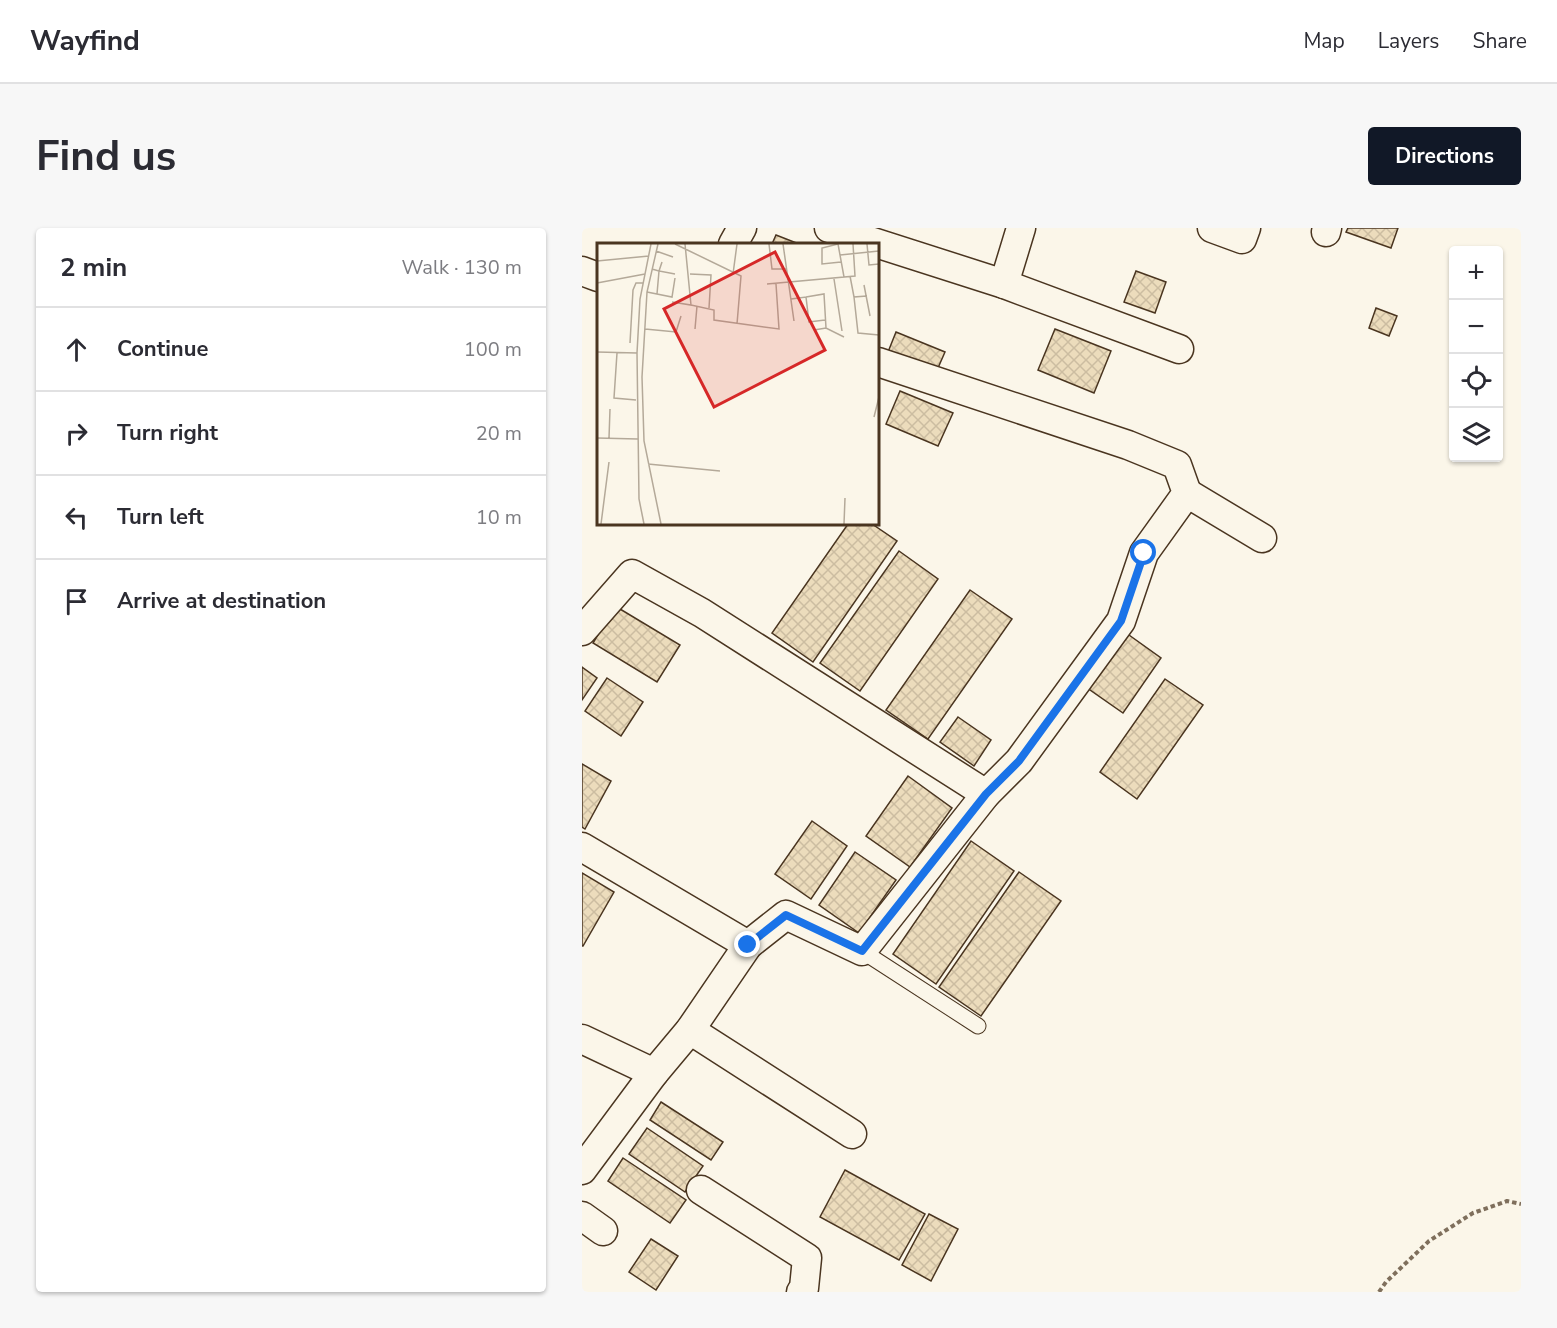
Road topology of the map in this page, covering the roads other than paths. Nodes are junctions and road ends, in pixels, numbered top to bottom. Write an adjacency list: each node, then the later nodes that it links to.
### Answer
1 (742, 228): 7 (street)
2 (829, 228): 6 (street)
3 (1021, 228): 10 (street)
4 (1212, 228): 5 (street)
5 (1246, 228)
6 (878, 238): 10 (street)
7 (734, 243)
8 (582, 271): 9 (street)
9 (597, 277)
10 (1004, 284): 11 (street)
11 (1179, 349)
12 (879, 362): 13 (street)
13 (1187, 493): 14 (street); 16 (street)
14 (1262, 538)
15 (582, 631): 16 (street)
16 (986, 794): 19 (street)
17 (582, 847): 18 (street)
18 (748, 945): 19 (street); 21 (street)
19 (862, 951): 20 (lane)
20 (978, 1026)
21 (690, 1030): 23 (street); 24 (street)
22 (582, 1039): 23 (street)
23 (654, 1073): 25 (street)
24 (852, 1134)
25 (582, 1170)
26 (701, 1190): 27 (street)
27 (801, 1292)

